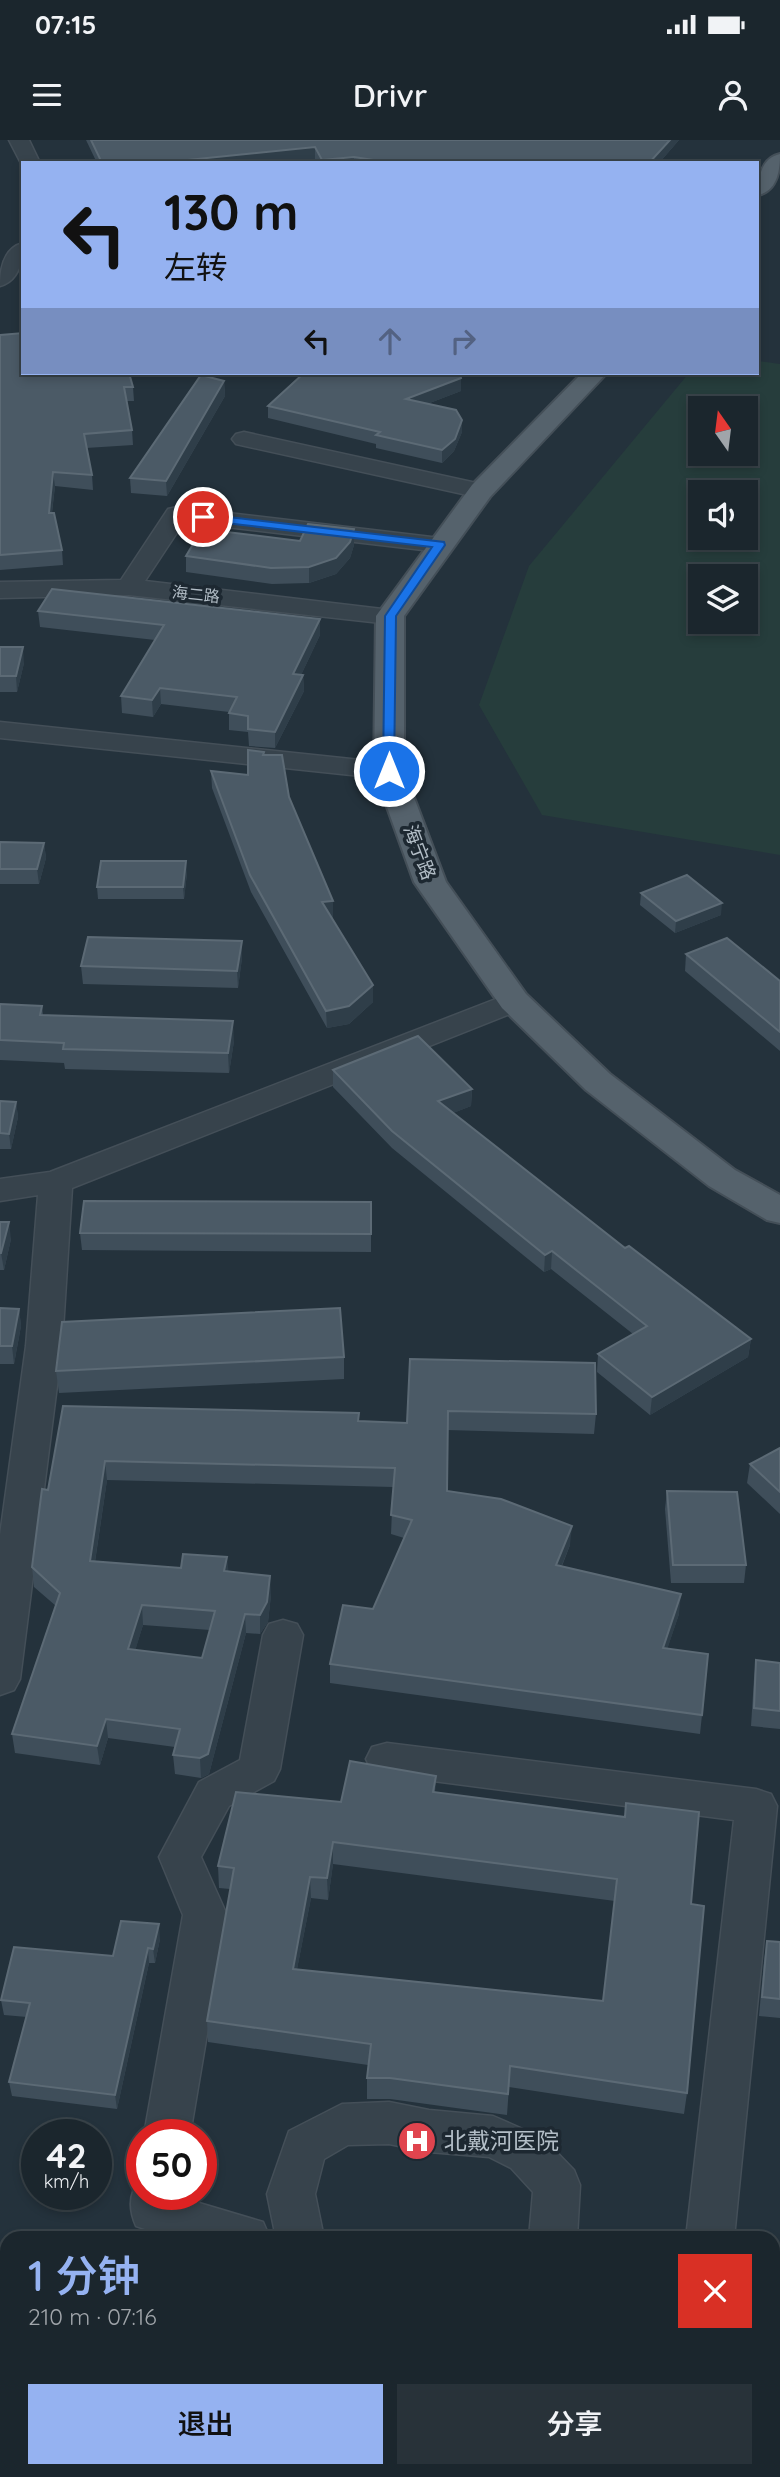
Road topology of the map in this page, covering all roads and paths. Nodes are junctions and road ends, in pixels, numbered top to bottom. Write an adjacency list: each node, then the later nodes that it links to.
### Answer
1 (19, 140): 3 (street)
2 (780, 160): 4 (main road)
3 (29, 161)
4 (759, 188)
5 (21, 252): 6 (street)
6 (1, 278)
7 (593, 375): 9 (main road)
8 (244, 439): 9 (street)
9 (481, 491): 10 (main road)
10 (440, 545): 11 (street); 13 (main road)
11 (129, 587): 12 (street, 海二路); 13 (street, 海二路)
12 (0, 590)
13 (390, 616): 15 (main road, 海宁路)
14 (0, 730): 15 (street)
15 (389, 771): 16 (main road, 海宁路)
16 (514, 1001): 17 (street); 19 (main road, 海宁路)
17 (56, 1182): 18 (street); 21 (street)
18 (0, 1190)
19 (780, 1211)
20 (284, 1635): 23 (street)
21 (0, 1679)
22 (387, 1759): 28 (street)
23 (170, 2119)
24 (153, 2210): 25 (street)
25 (222, 2231)
26 (299, 2231): 27 (street)
27 (554, 2231)
28 (711, 2231)

